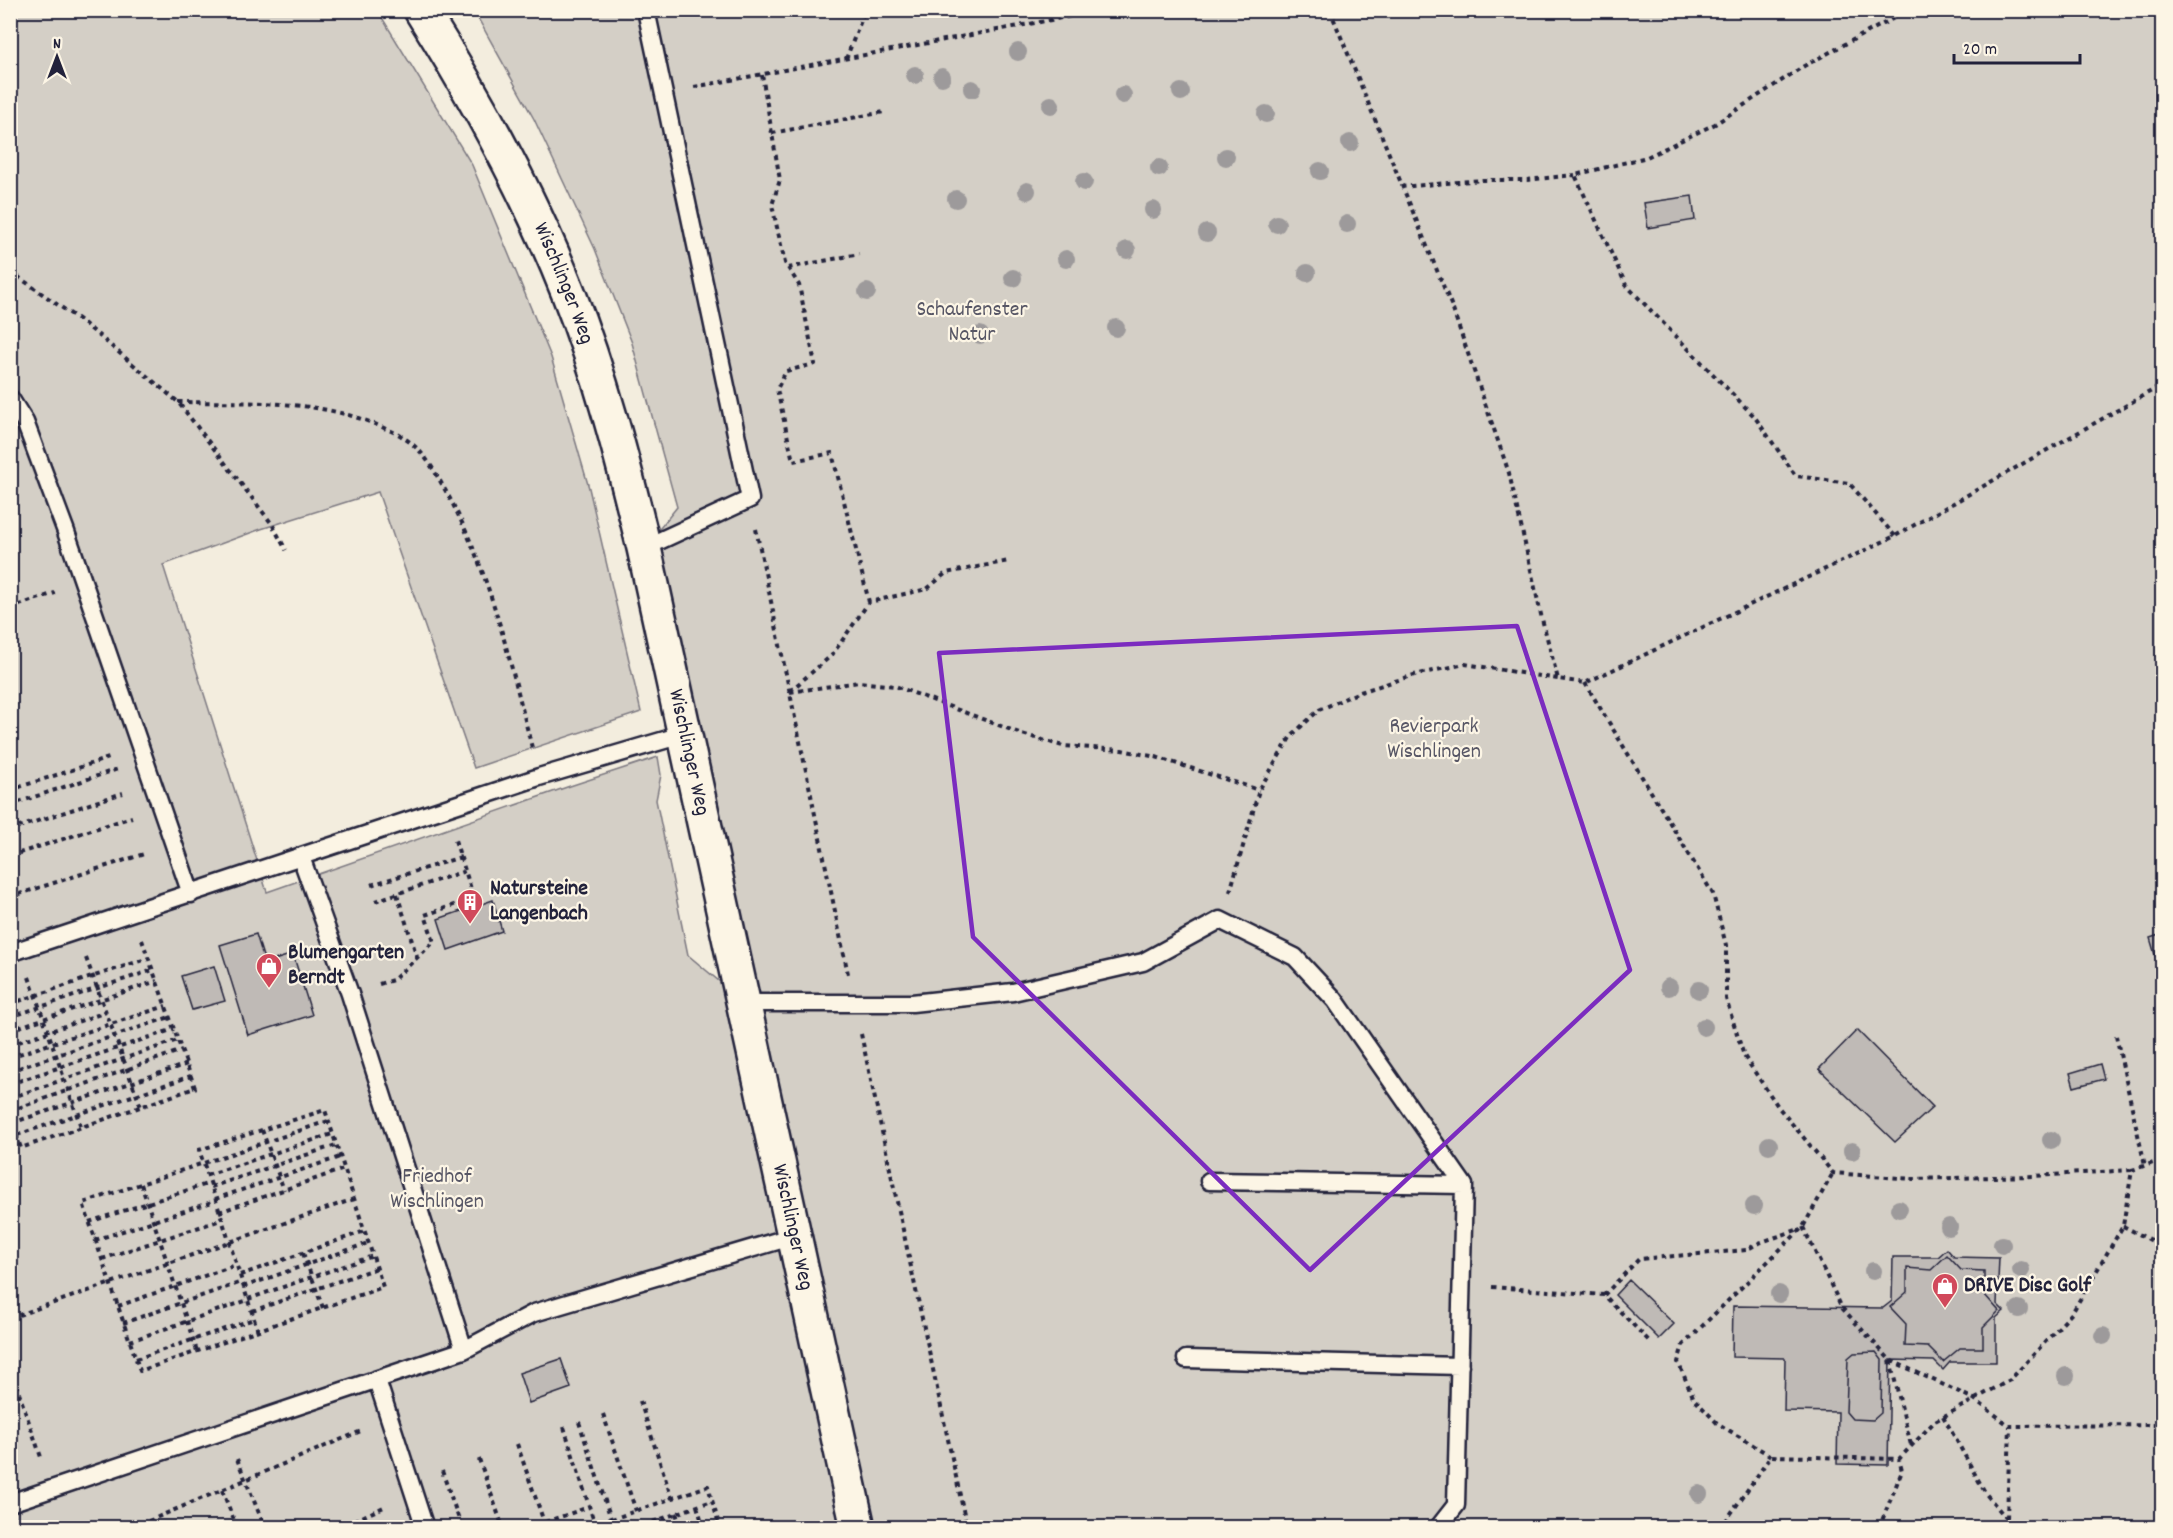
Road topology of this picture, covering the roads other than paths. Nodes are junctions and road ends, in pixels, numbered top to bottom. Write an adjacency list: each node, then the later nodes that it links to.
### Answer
1 (422, 10): 4 (street, Wischlinger Weg)
2 (646, 10): 4 (lane)
3 (10, 398): 7 (lane)
4 (644, 548): 5 (street, Wischlinger Weg)
5 (685, 734): 6 (lane); 9 (street, Wischlinger Weg)
6 (301, 857): 7 (lane); 13 (lane)
7 (191, 894): 8 (lane)
8 (15, 952)
9 (745, 1003): 11 (lane); 12 (street, Wischlinger Weg)
10 (1209, 1181): 11 (lane)
11 (1464, 1185): 15 (lane)
12 (794, 1236): 13 (lane); 19 (street, Wischlinger Weg)
13 (464, 1350): 16 (lane)
14 (1186, 1359): 15 (lane)
15 (1460, 1366): 20 (lane)
16 (377, 1380): 17 (lane); 18 (lane)
17 (10, 1503)
18 (425, 1527)
19 (858, 1527)
20 (1438, 1527)

